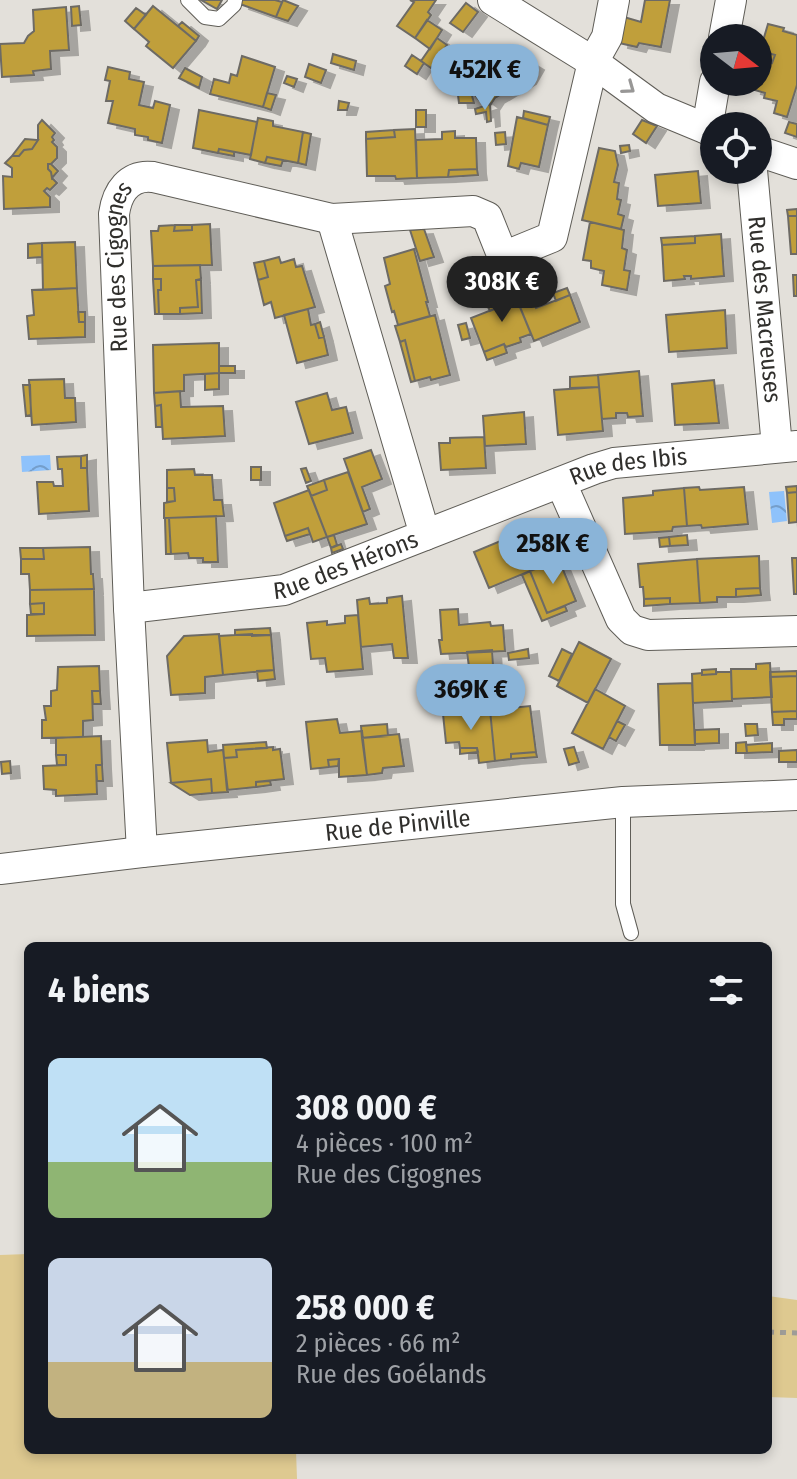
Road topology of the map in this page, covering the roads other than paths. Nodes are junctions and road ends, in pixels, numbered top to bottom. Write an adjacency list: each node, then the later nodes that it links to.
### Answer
1 (188, 0): 2 (lane)
2 (235, 0)
3 (493, 0): 7 (street)
4 (614, 0): 7 (street)
5 (731, 0): 6 (street)
6 (727, 24)
7 (593, 62): 8 (street, one-way to 8); 12 (street, Rue des Cigognes)
8 (700, 127)
9 (772, 156): 10 (street)
10 (797, 164)
11 (754, 184): 13 (street, Rue des Macreuses)
12 (332, 219): 15 (street, Rue des Hérons); 16 (street, Rue des Cigognes)
13 (787, 446): 14 (street, Rue des Ibis)
14 (561, 483): 15 (street, Rue des Ibis); 17 (street)
15 (425, 535): 16 (street, Rue des Hérons)
16 (129, 608): 20 (street, Rue des Cigognes)
17 (797, 631)
18 (797, 795): 19 (street, Rue de Pinville)
19 (623, 802): 20 (street, Rue de Pinville); 22 (lane)
20 (142, 852): 21 (street, Rue de Pinville)
21 (0, 869)
22 (631, 933)

